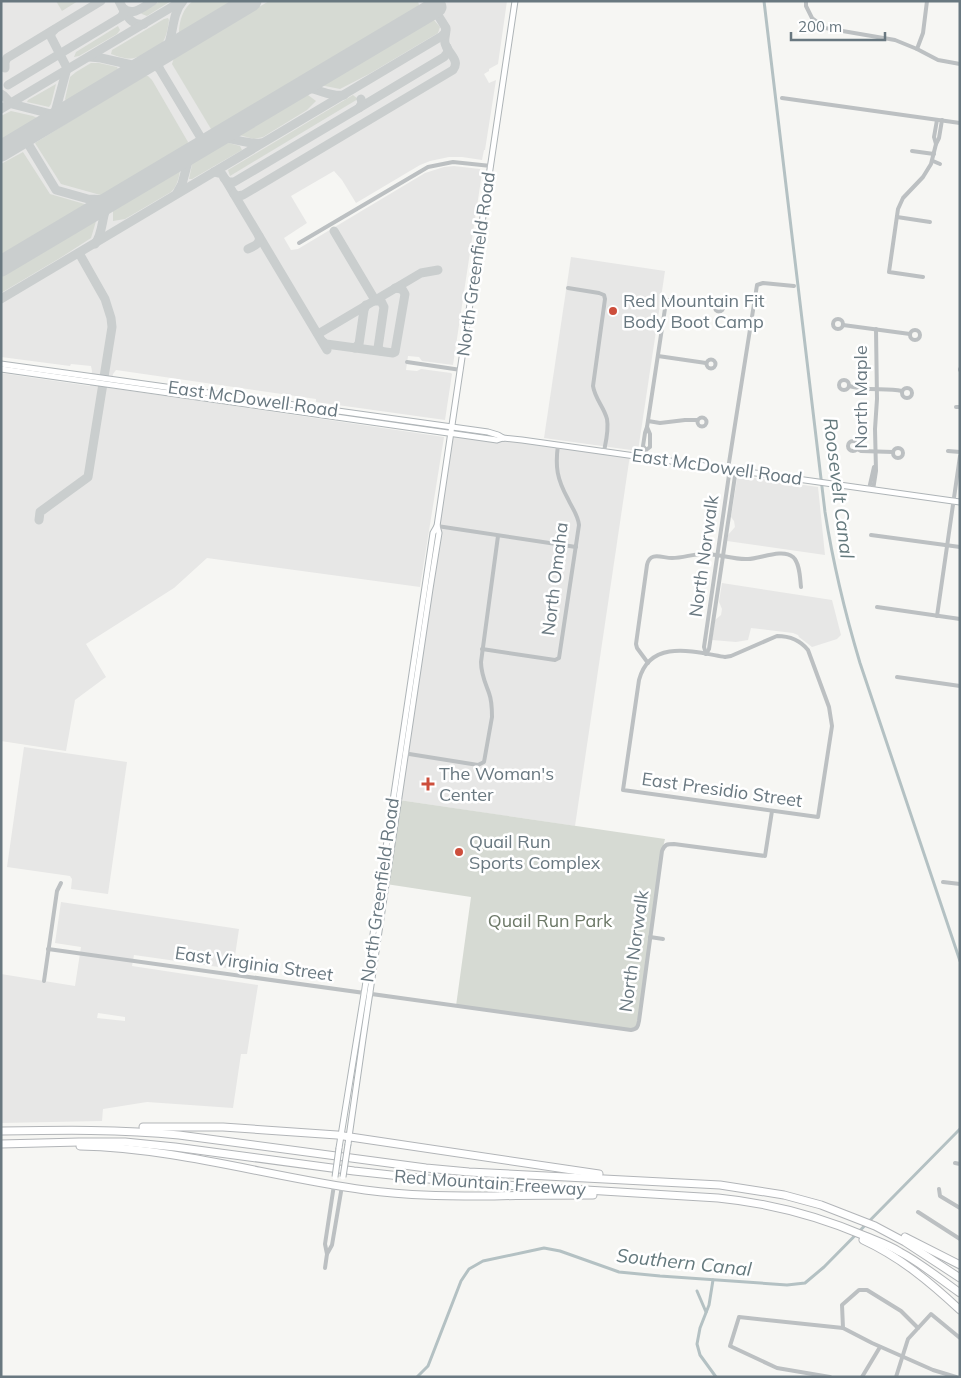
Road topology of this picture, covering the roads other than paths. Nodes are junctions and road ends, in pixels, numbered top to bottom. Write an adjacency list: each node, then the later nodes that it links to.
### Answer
1 (515, 1): 13 (main road, North Greenfield Road)
2 (806, 1): 4 (street)
3 (927, 1): 4 (street)
4 (917, 49): 5 (street)
5 (960, 64)
6 (782, 98): 7 (street)
7 (940, 120): 8 (street); 10 (street)
8 (960, 123)
9 (912, 151): 10 (street)
10 (934, 154): 11 (street)
11 (933, 161): 12 (street); 14 (street)
12 (940, 164)
13 (491, 166): 16 (street); 29 (main road, North Greenfield Road)
14 (897, 217): 15 (street); 17 (street)
15 (930, 222)
16 (299, 243)
17 (923, 277)
18 (794, 286): 45 (street, North Norwalk)
19 (568, 288): 41 (street)
20 (714, 306): 24 (street)
21 (843, 324): 22 (street)
22 (876, 329): 23 (street); 31 (street, North Maple)
23 (910, 334)
24 (658, 356): 26 (street); 35 (street)
25 (407, 362): 29 (street)
26 (706, 363)
27 (1, 364): 33 (main road, East McDowell Road)
28 (1, 369): 33 (main road, East McDowell Road)
29 (461, 370): 36 (main road, North Greenfield Road)
30 (849, 386): 31 (street)
31 (877, 389): 32 (street); 39 (street, North Maple)
32 (902, 391)
33 (310, 410): 36 (main road, East McDowell Road)
34 (697, 420): 35 (street)
35 (648, 421): 44 (street)
36 (452, 430): 37 (main road, East McDowell Road); 49 (main road, North Greenfield Road)
37 (558, 445): 41 (main road, East McDowell Road); 53 (street, North Omaha)
38 (857, 449): 39 (street)
39 (875, 451): 42 (street); 46 (street, North Maple)
40 (948, 451): 43 (street)
41 (604, 452): 44 (main road, East McDowell Road)
42 (893, 452)
43 (960, 454): 47 (street)
44 (645, 457): 45 (main road, East McDowell Road)
45 (731, 469): 46 (main road, East McDowell Road); 55 (street, North Norwalk)
46 (871, 489): 47 (main road, East McDowell Road)
47 (953, 501): 48 (main road, East McDowell Road); 52 (street)
48 (960, 502)
49 (437, 526): 51 (street); 62 (main road, North Greenfield Road); 66 (main road, North Greenfield Road)
50 (871, 534): 52 (street)
51 (498, 536): 53 (street); 63 (street)
52 (947, 545): 54 (street); 60 (street)
53 (576, 547): 63 (street, North Omaha)
54 (960, 547)
55 (720, 555): 56 (street); 58 (street, North Norwalk); 59 (street, North Norwalk); 65 (street)
56 (801, 587)
57 (877, 607): 60 (street)
58 (710, 610): 59 (street); 64 (street, North Norwalk)
59 (715, 610): 64 (street, North Norwalk)
60 (937, 616): 61 (street)
61 (960, 619)
62 (418, 637): 66 (main road); 69 (main road, North Greenfield Road)
63 (482, 649): 69 (street)
64 (706, 654): 65 (street); 70 (street, East Presidio Street)
65 (648, 663): 70 (street, East Presidio Street)
66 (419, 667): 69 (main road, North Greenfield Road)
67 (897, 677): 68 (street)
68 (960, 686)
69 (403, 753): 78 (main road, North Greenfield Road)
70 (772, 811): 74 (street, North Norwalk)
71 (943, 882): 73 (street)
72 (61, 883): 76 (street)
73 (960, 884)
74 (650, 936): 75 (street); 79 (street, North Norwalk)
75 (663, 939)
76 (48, 949): 77 (street); 78 (street, East Virginia Street)
77 (44, 981)
78 (367, 994): 79 (street, East Virginia Street); 82 (main road, North Greenfield Road); 83 (main road, North Greenfield Road)
79 (635, 1030)
80 (99, 1130): 81 (highway, Red Mountain Freeway); 82 (highway); 88 (highway, Red Mountain Freeway)
81 (1, 1131)
82 (341, 1139): 83 (highway); 86 (main road, North Greenfield Road, bridge)
83 (349, 1140): 87 (main road, North Greenfield Road, bridge); 88 (highway)
84 (53, 1142): 85 (highway, Red Mountain Freeway); 86 (highway); 90 (highway, Red Mountain Freeway)
85 (1, 1144)
86 (335, 1181): 87 (highway); 96 (street, North Greenfield Road)
87 (343, 1183): 90 (highway); 96 (street, North Greenfield Road)
88 (686, 1183): 93 (highway, Red Mountain Freeway)
89 (939, 1188): 91 (street)
90 (627, 1192): 95 (highway, Red Mountain Freeway)
91 (960, 1208)
92 (918, 1212): 94 (street)
93 (875, 1226): 97 (highway); 99 (highway, Red Mountain Freeway)
94 (960, 1239)
95 (881, 1246): 100 (highway, Red Mountain Freeway); 101 (highway)
96 (328, 1254): 98 (street, North Greenfield Road)
97 (960, 1264)
98 (325, 1268)
99 (960, 1278)
100 (960, 1293)
101 (960, 1310)
102 (843, 1328): 103 (street); 105 (street); 107 (street)
103 (918, 1328): 104 (street); 106 (street)
104 (960, 1338)
105 (880, 1347): 106 (street); 108 (street)
106 (902, 1357): 109 (street); 110 (street)
107 (830, 1377)
108 (862, 1377)
109 (896, 1377)
110 (956, 1377)

